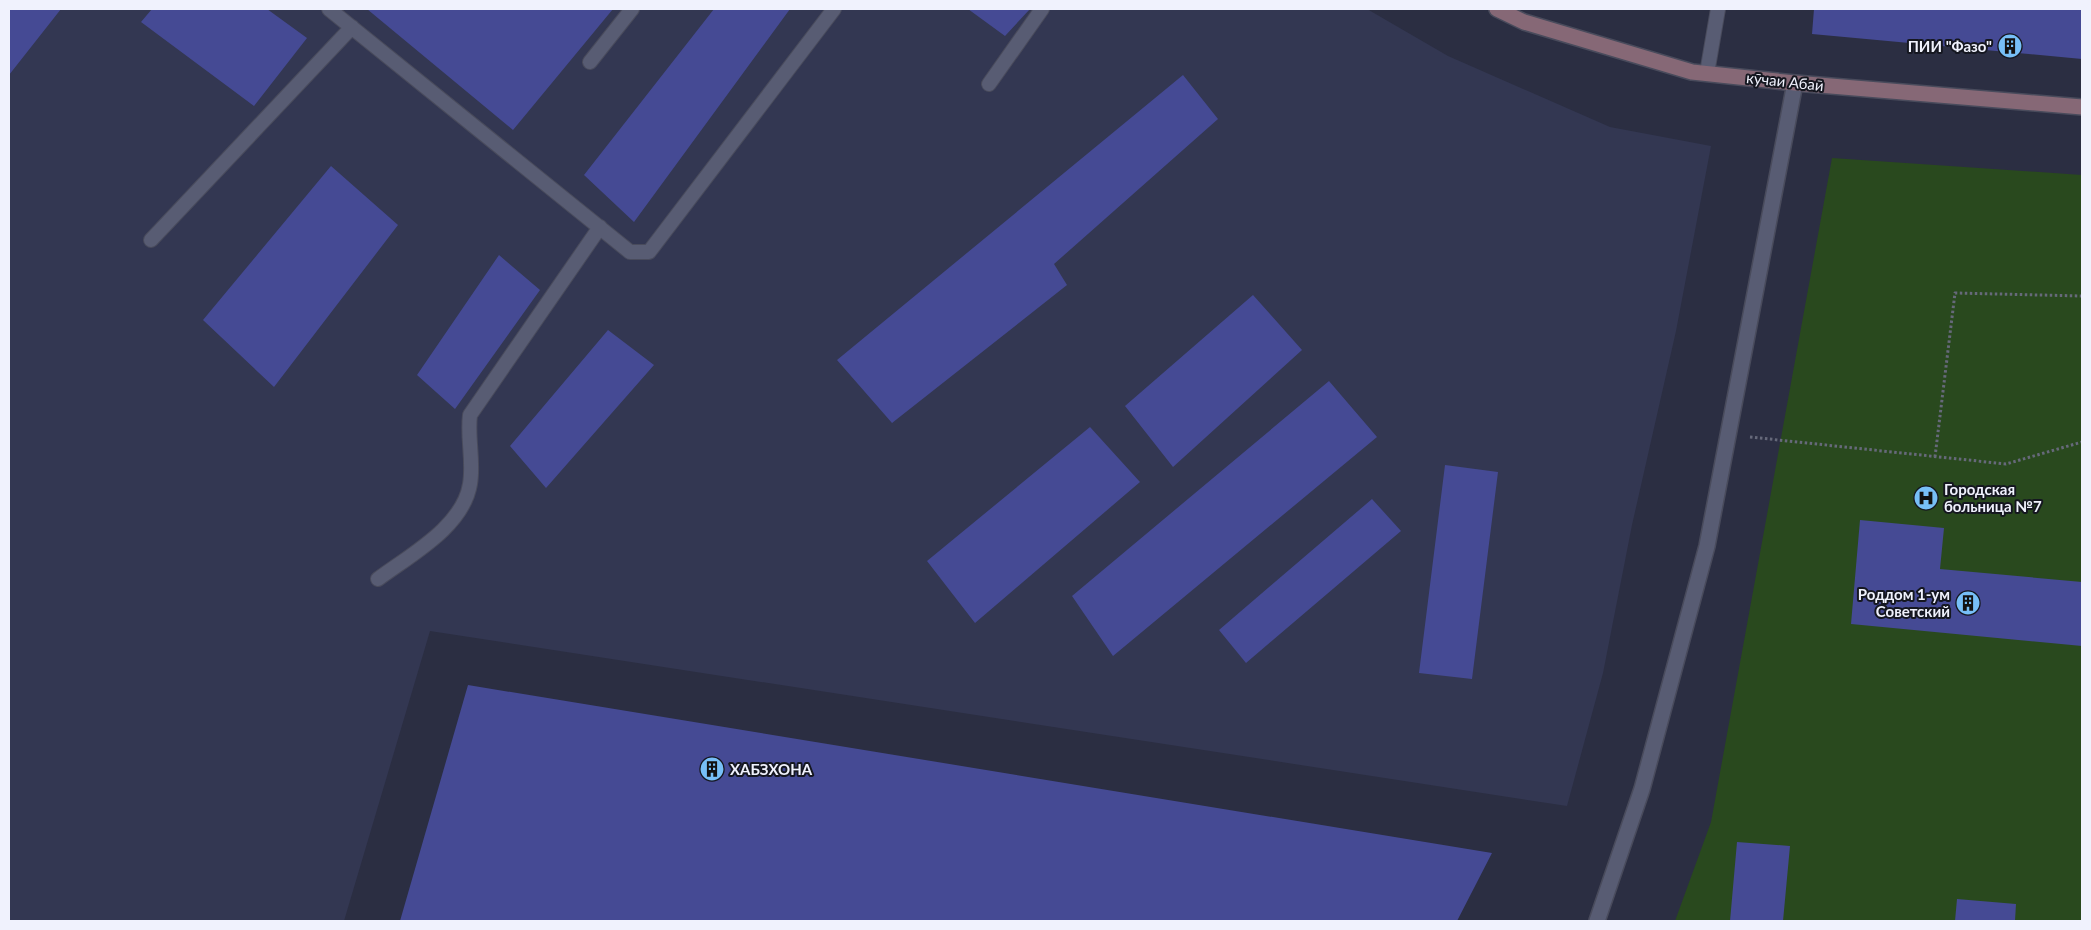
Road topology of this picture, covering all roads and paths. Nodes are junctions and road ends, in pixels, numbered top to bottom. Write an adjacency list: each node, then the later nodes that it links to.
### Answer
1 (329, 9): 7 (lane)
2 (632, 9): 8 (lane)
3 (834, 9): 13 (lane)
4 (1042, 9): 11 (lane)
5 (1497, 9): 9 (street, кӯчаи Абаӣ)
6 (1718, 9): 9 (lane)
7 (352, 27): 13 (lane); 14 (lane)
8 (590, 62)
9 (1707, 73): 10 (street, кӯчаи Абаӣ)
10 (1795, 83): 12 (street, кӯчаи Абаӣ); 20 (street)
11 (989, 84)
12 (2082, 107)
13 (600, 227): 19 (lane)
14 (151, 240)
15 (2082, 296): 18 (path)
16 (1742, 436): 18 (path)
17 (2082, 442): 18 (path)
18 (1935, 456)
19 (378, 579)
20 (1597, 921)

